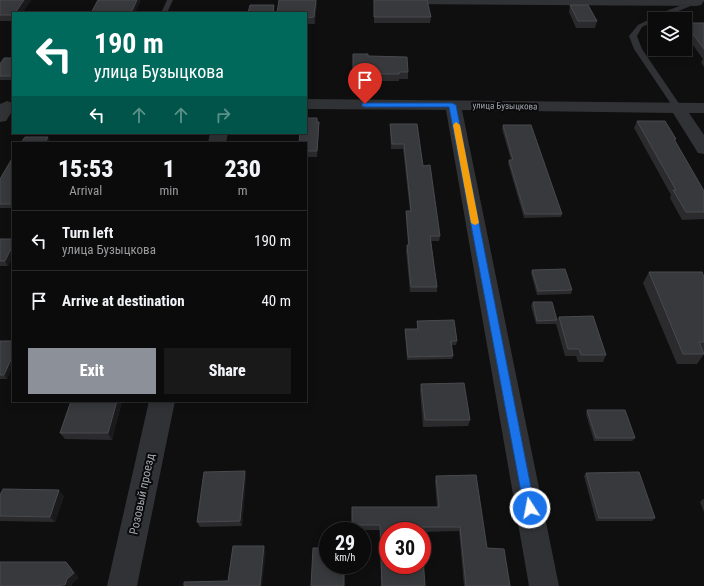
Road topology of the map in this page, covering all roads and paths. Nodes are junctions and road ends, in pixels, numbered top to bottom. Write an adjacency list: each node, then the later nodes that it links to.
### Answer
1 (170, 0): 4 (lane)
2 (396, 0): 3 (street)
3 (697, 1): 7 (lane)
4 (164, 12)
5 (307, 104): 6 (street, улица Бузыцкова)
6 (452, 105): 7 (street, улица Бузыцкова); 12 (street)
7 (678, 108): 8 (street, улица Бузыцкова); 9 (street)
8 (704, 108)
9 (704, 149)
10 (162, 402): 11 (street, Розовый проезд)
11 (122, 586)
12 (544, 586)

